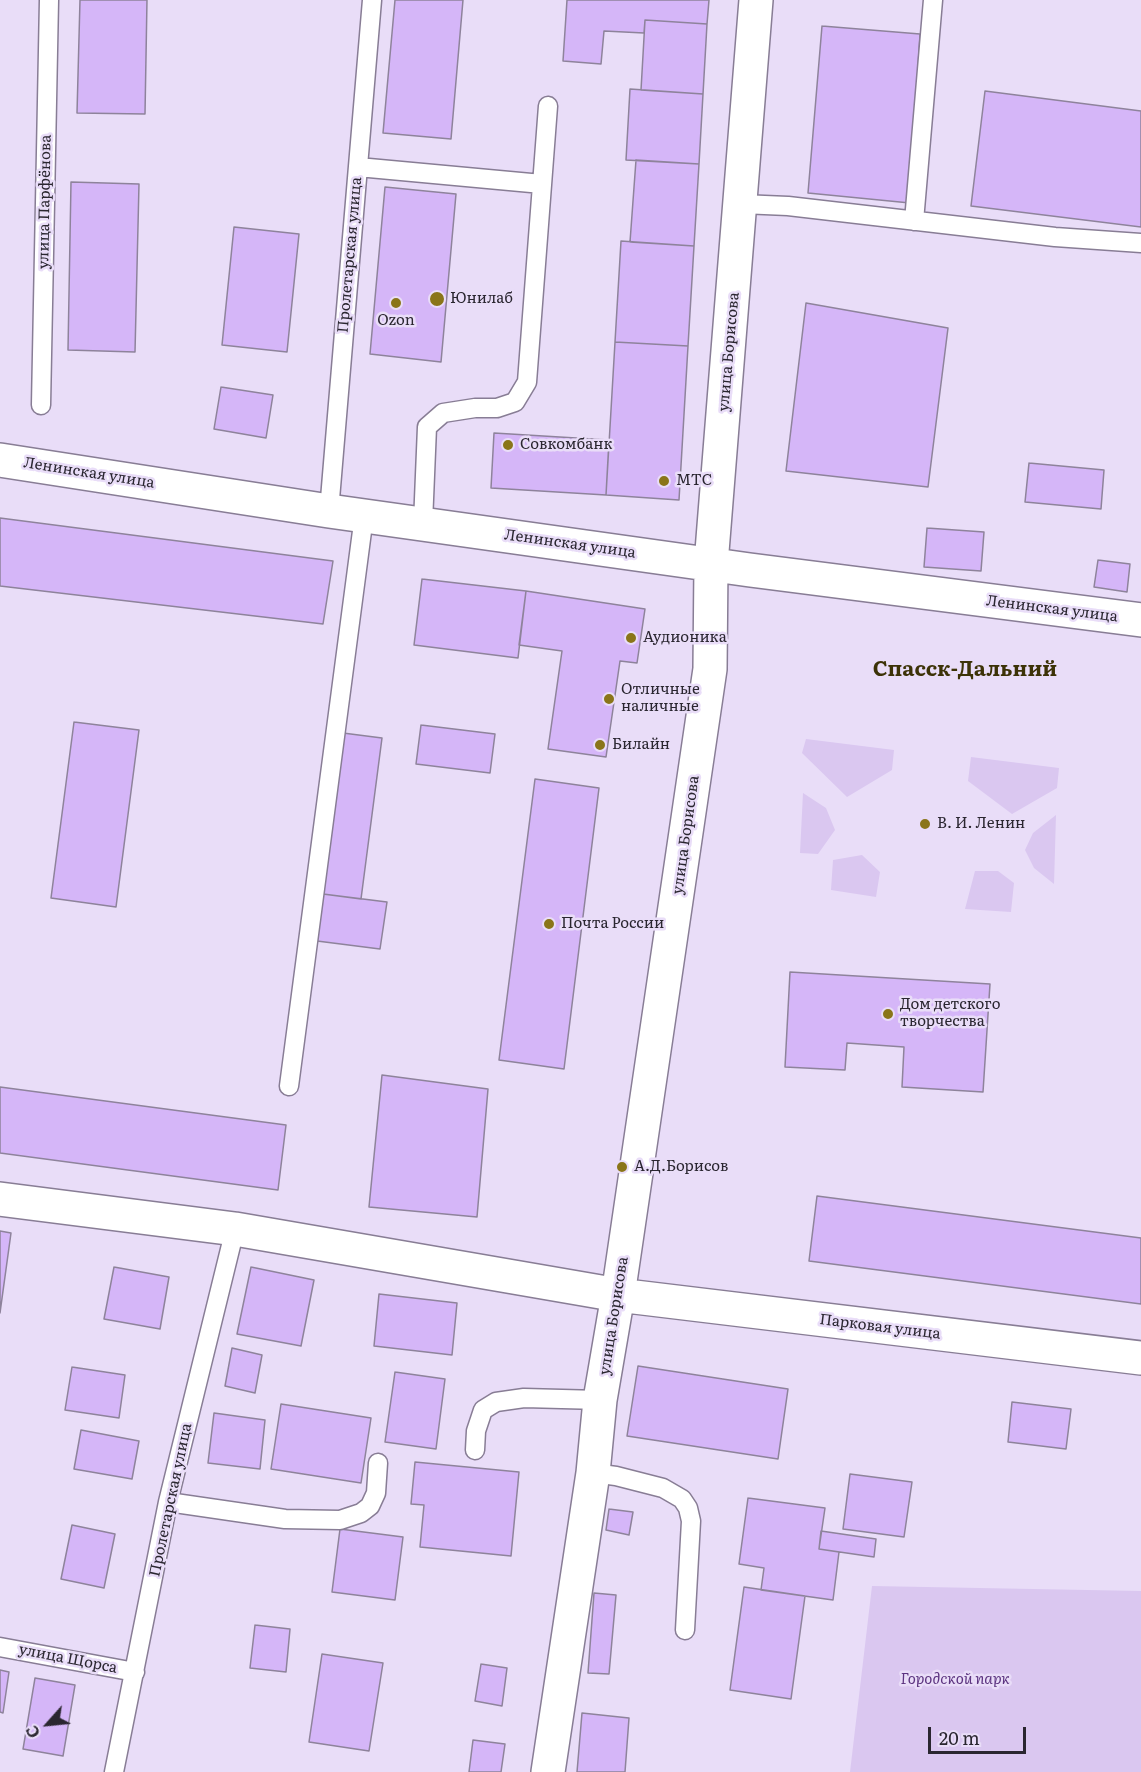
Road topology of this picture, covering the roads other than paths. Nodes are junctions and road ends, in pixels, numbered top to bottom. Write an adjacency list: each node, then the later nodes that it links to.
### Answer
1 (49, 0): 11 (lane, улица Парфёнова)
2 (372, 0): 6 (lane, Пролетарская улица)
3 (756, 0): 8 (street, улица Борисова)
4 (933, 0): 9 (lane)
5 (548, 106): 7 (lane)
6 (358, 167): 7 (lane); 13 (lane, Пролетарская улица)
7 (542, 184): 15 (lane)
8 (741, 204): 9 (lane); 16 (street, улица Борисова)
9 (914, 221): 10 (lane)
10 (1141, 243)
11 (41, 405)
12 (0, 460): 13 (street, Ленинская улица)
13 (329, 511): 14 (street, Ленинская улица)
14 (364, 516): 15 (street, Ленинская улица); 18 (lane)
15 (423, 523): 16 (street, Ленинская улица)
16 (711, 564): 17 (street, Ленинская улица); 21 (street, улица Борисова)
17 (1141, 621)
18 (289, 1086)
19 (0, 1198): 20 (street, Парковая улица)
20 (235, 1230): 21 (street, Парковая улица); 27 (lane, Пролетарская улица)
21 (618, 1295): 22 (street, Парковая улица); 23 (street, улица Борисова)
22 (1141, 1358)
23 (600, 1401): 24 (lane); 26 (street, улица Борисова)
24 (475, 1450)
25 (378, 1463): 27 (lane)
26 (593, 1473): 28 (lane); 32 (street, улица Борисова)
27 (168, 1502): 30 (lane, Пролетарская улица)
28 (685, 1630)
29 (0, 1647): 30 (lane, улица Щорса)
30 (135, 1672): 31 (lane, Пролетарская улица)
31 (114, 1772)
32 (548, 1772)

